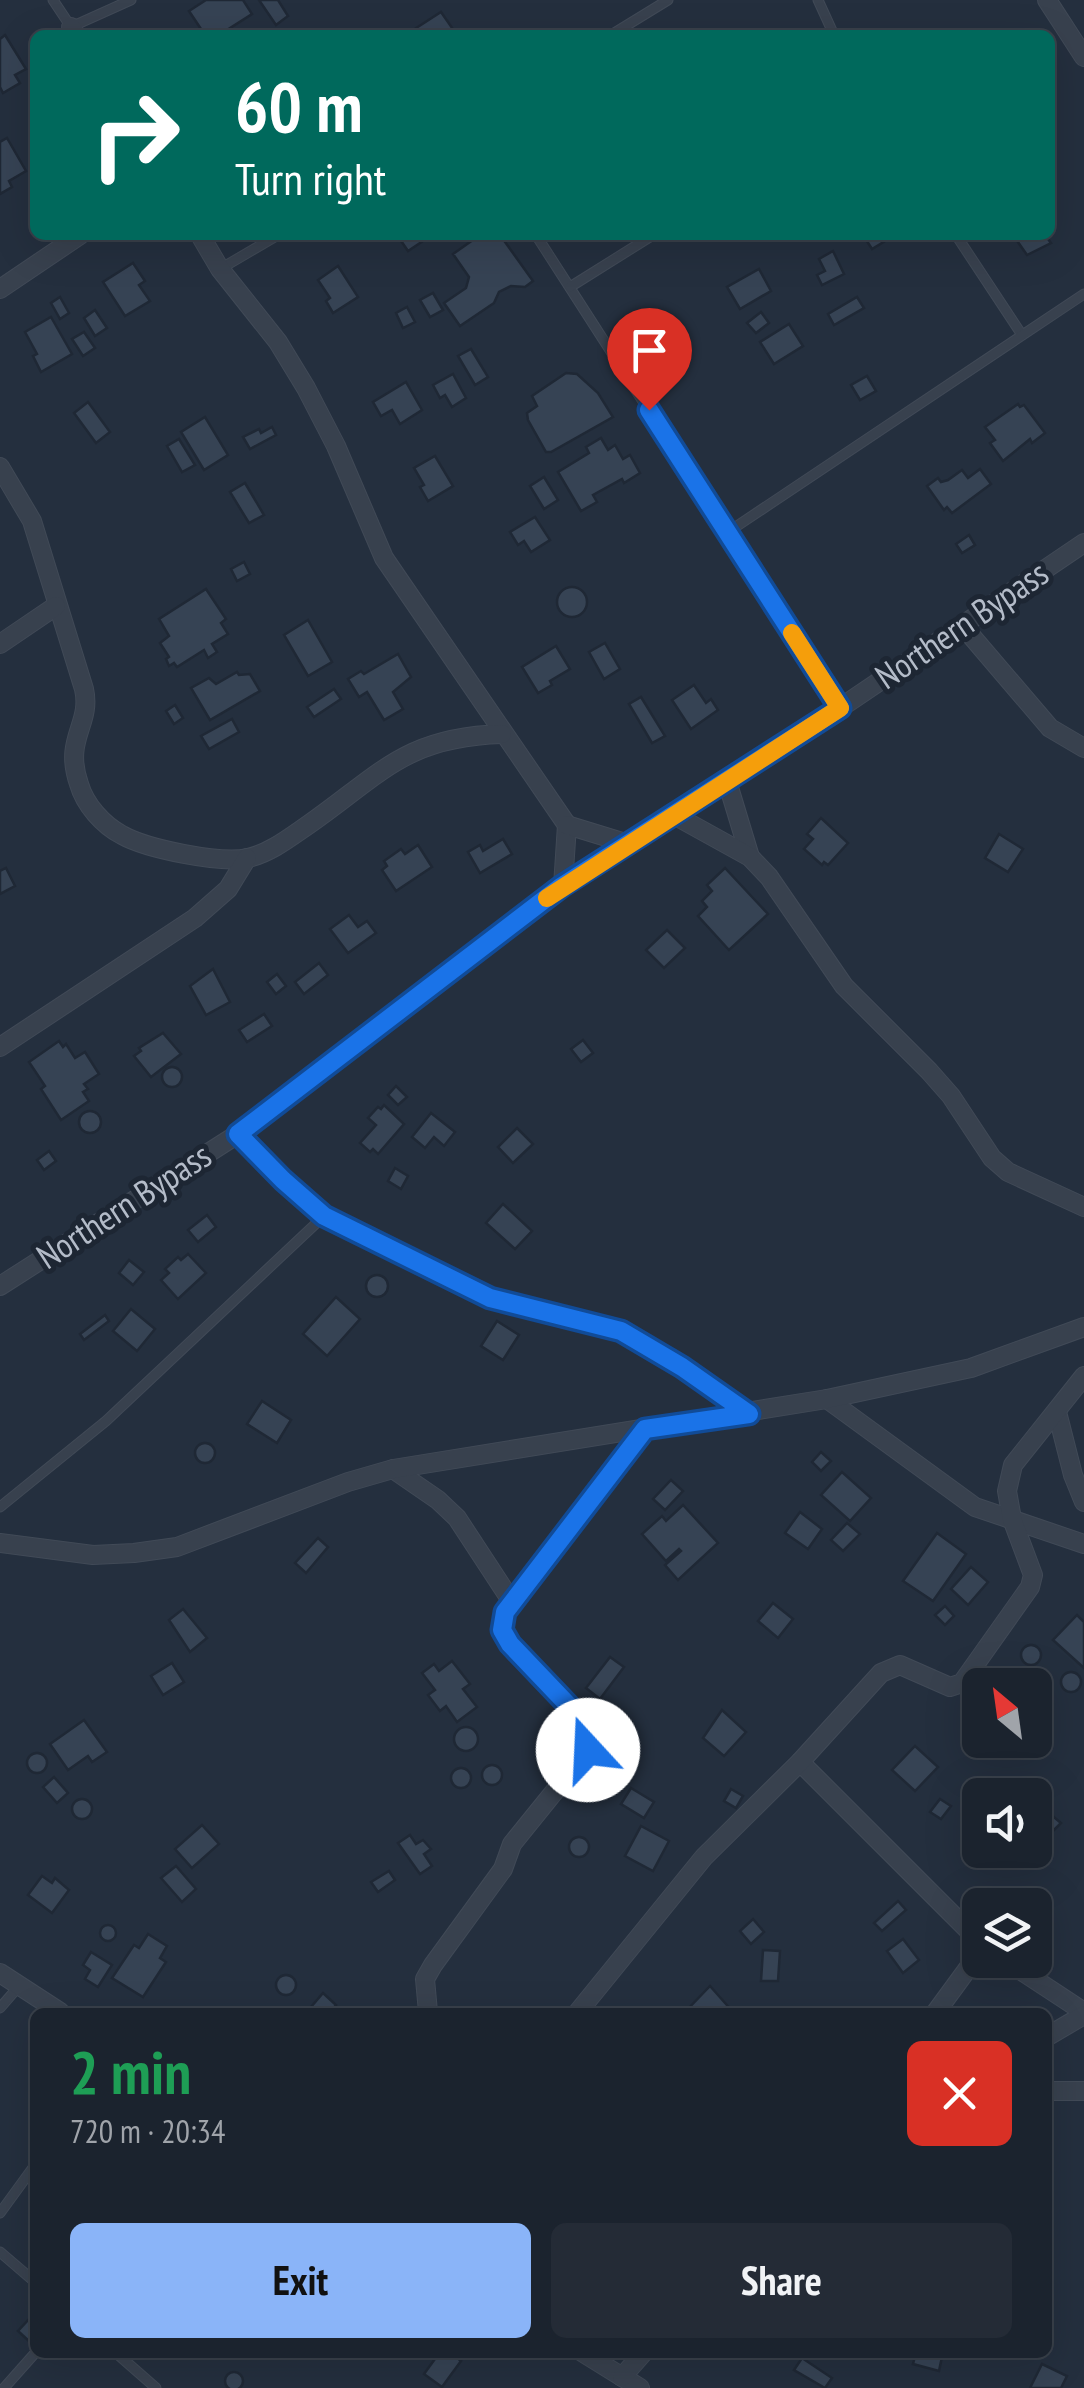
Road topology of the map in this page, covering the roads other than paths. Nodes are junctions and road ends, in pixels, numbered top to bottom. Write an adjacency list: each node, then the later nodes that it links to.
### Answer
1 (53, 0): 6 (lane)
2 (131, 0): 7 (lane)
3 (668, 0): 8 (lane)
4 (818, 0): 9 (lane)
5 (1046, 0): 10 (street)
6 (73, 30)
7 (76, 30)
8 (620, 30)
9 (832, 30)
10 (1084, 57)
11 (72, 240): 18 (street)
12 (203, 240): 17 (street)
13 (269, 240): 17 (lane)
14 (539, 240): 19 (lane)
15 (645, 240): 19 (lane)
16 (959, 240): 21 (lane)
17 (220, 269): 29 (street)
18 (0, 288)
19 (570, 288): 23 (lane)
20 (1084, 294): 21 (lane)
21 (1022, 334): 23 (lane)
22 (0, 468): 25 (street)
23 (728, 532): 28 (lane)
24 (1084, 543): 26 (street, Northern Bypass)
25 (56, 606): 27 (street); 36 (street)
26 (962, 625): 28 (street, Northern Bypass); 30 (street)
27 (0, 644)
28 (840, 708): 31 (street, Northern Bypass)
29 (502, 734): 33 (street); 36 (street)
30 (1084, 748)
31 (728, 780): 32 (street, Northern Bypass); 35 (street)
32 (674, 815): 34 (street, Northern Bypass); 35 (street)
33 (567, 825): 34 (street); 37 (street)
34 (629, 844): 37 (street, Northern Bypass)
35 (750, 857): 40 (street)
36 (248, 858): 38 (street)
37 (562, 886): 39 (street, Northern Bypass)
38 (0, 1046)
39 (238, 1134): 41 (lane); 42 (street, Northern Bypass)
40 (1084, 1207)
41 (324, 1216): 47 (lane); 51 (lane)
42 (0, 1286)
43 (1084, 1327): 45 (street)
44 (1084, 1376): 46 (street)
45 (827, 1400): 47 (street); 52 (street)
46 (1057, 1412): 50 (street); 52 (street)
47 (749, 1414): 48 (street)
48 (645, 1429): 49 (street); 55 (street)
49 (393, 1469): 53 (street); 55 (street)
50 (1084, 1502)
51 (0, 1507)
52 (1012, 1520): 54 (street); 56 (street)
53 (0, 1543)
54 (1084, 1544)
55 (512, 1602): 64 (street)
56 (800, 1762): 57 (street); 65 (street)
57 (962, 1924)
58 (0, 1973): 61 (street)
59 (962, 1977): 66 (street)
60 (1031, 1978): 67 (street)
61 (20, 1985): 62 (lane); 63 (street)
62 (0, 2008)
63 (54, 2008)
64 (428, 2008)
65 (581, 2008)
66 (939, 2008)
67 (1084, 2014): 68 (street)
68 (1052, 2034)
69 (1084, 2091): 70 (street)
70 (1052, 2092)
71 (30, 2172): 72 (lane)
72 (0, 2213)
73 (0, 2252): 74 (lane)
74 (30, 2278)
75 (31, 2358): 80 (lane)
76 (122, 2358): 81 (lane)
77 (589, 2358): 79 (street)
78 (639, 2358): 79 (street)
79 (618, 2383): 82 (street)
80 (4, 2388)
81 (156, 2388)
82 (640, 2388)

